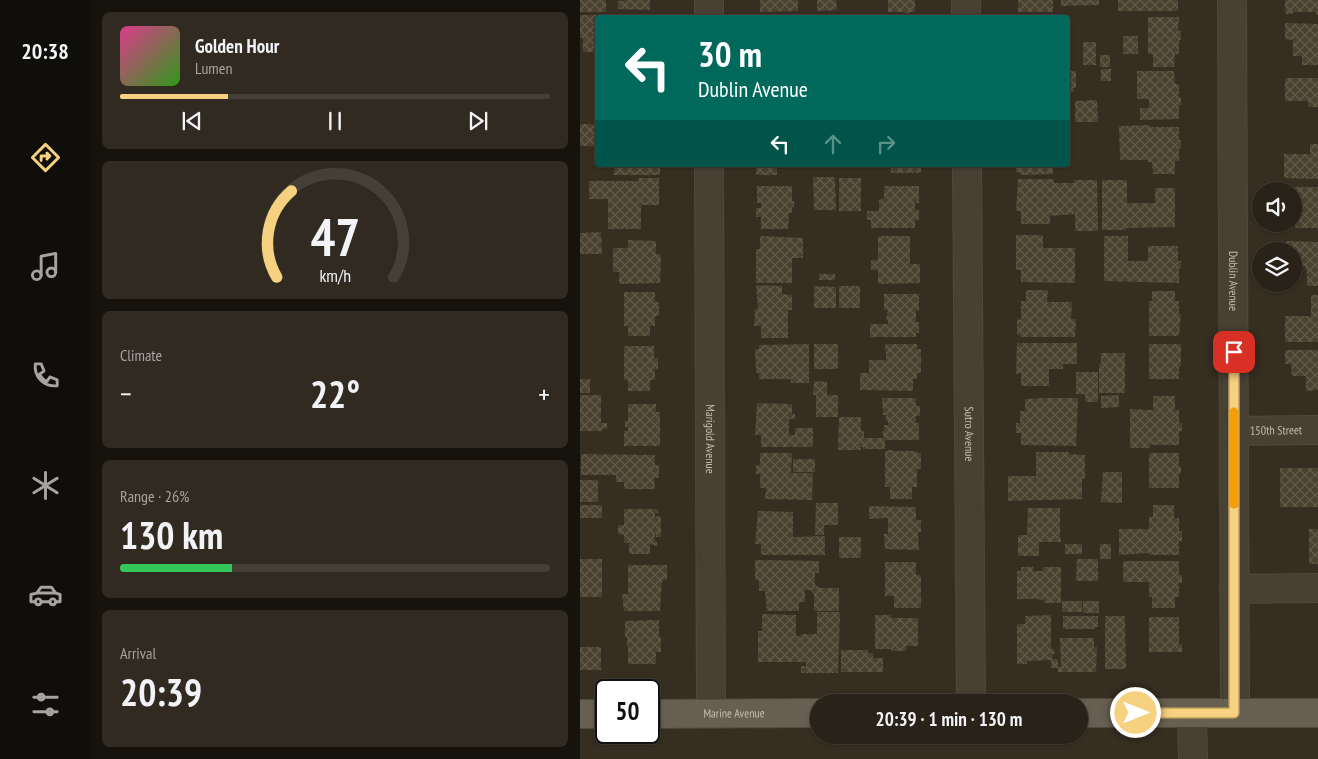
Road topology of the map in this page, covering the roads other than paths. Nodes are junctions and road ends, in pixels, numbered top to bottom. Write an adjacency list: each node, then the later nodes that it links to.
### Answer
1 (709, 0): 4 (street)
2 (966, 0): 5 (street)
3 (1232, 0): 8 (street, Dublin Avenue)
4 (709, 15)
5 (966, 15)
6 (709, 167): 13 (street, Marigold Avenue)
7 (967, 167): 12 (street, Sutro Avenue)
8 (1234, 430): 9 (street, 150th Street); 11 (street, Dublin Avenue)
9 (1318, 430)
10 (1318, 588): 11 (street)
11 (1234, 589): 17 (street, Dublin Avenue)
12 (971, 694)
13 (710, 713): 14 (main road, Marine Avenue); 21 (main road, Marine Avenue)
14 (810, 713)
15 (1088, 713): 16 (main road)
16 (1192, 713): 17 (main road); 22 (street)
17 (1234, 713): 18 (main road)
18 (1318, 713)
19 (580, 714): 20 (main road)
20 (595, 714)
21 (660, 714)
22 (1193, 759)

